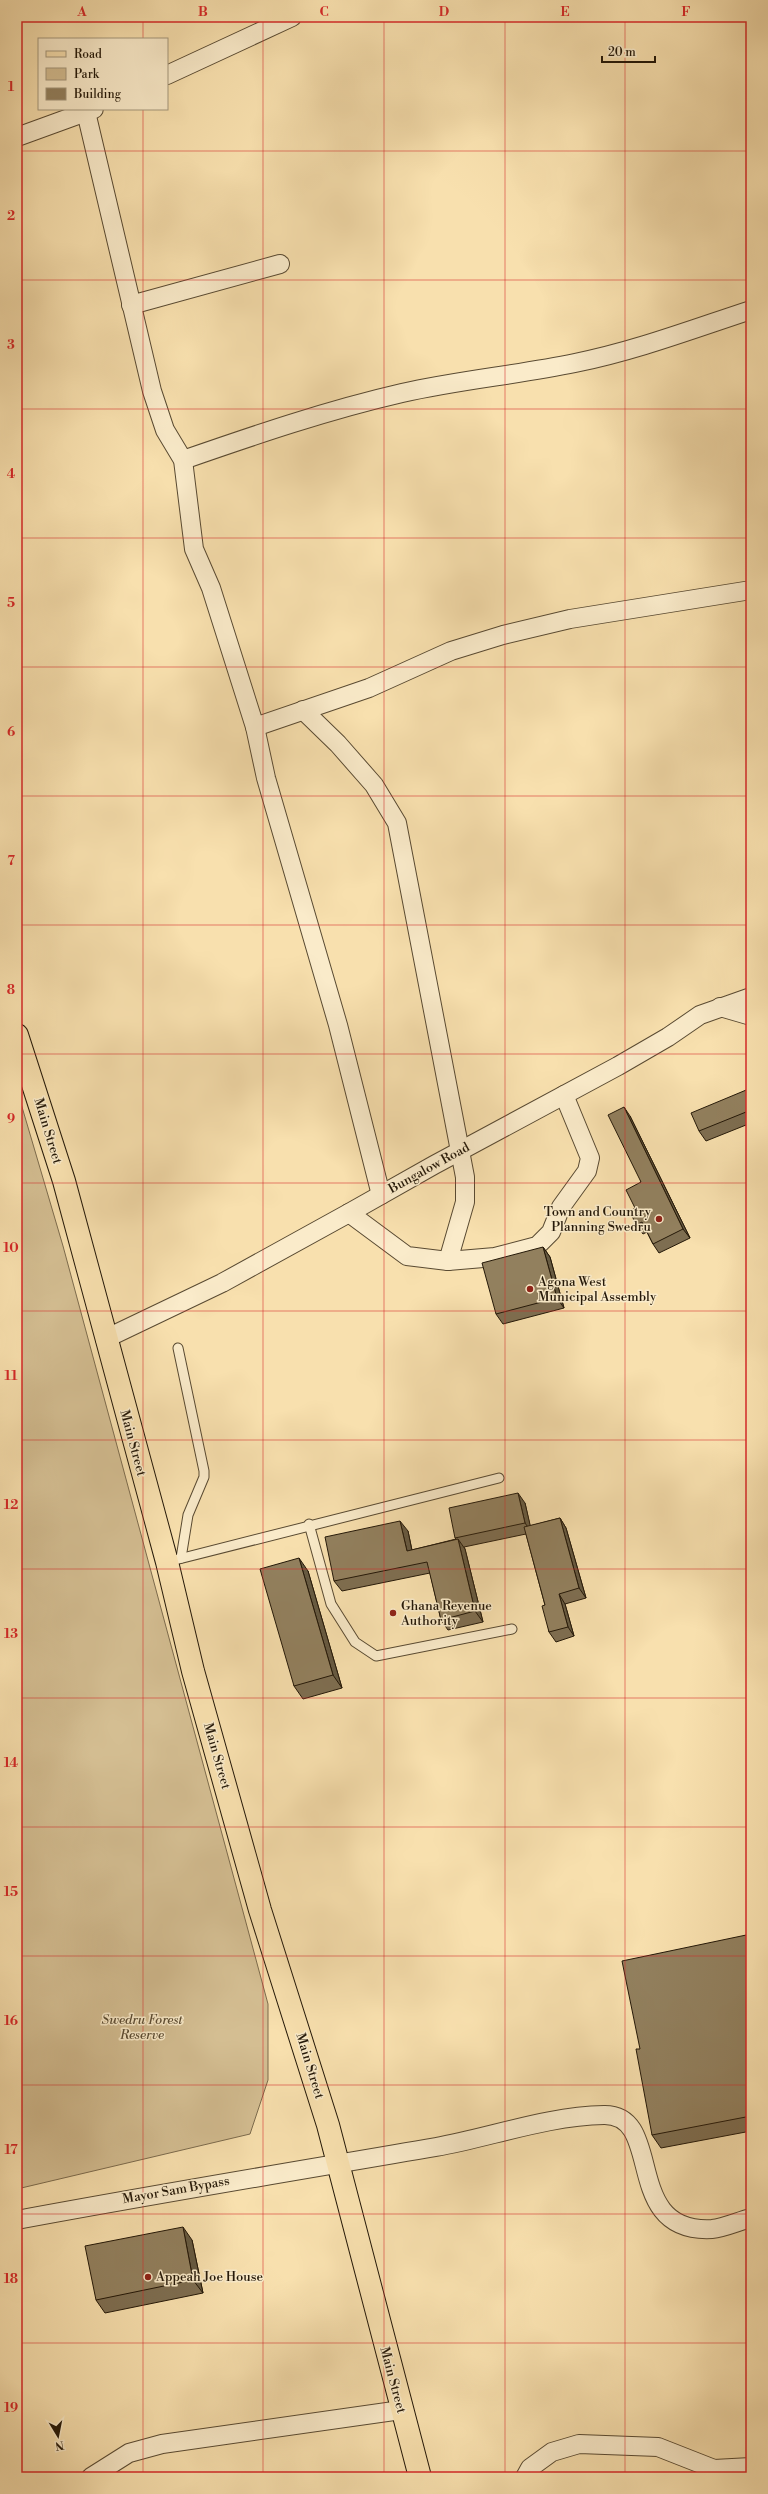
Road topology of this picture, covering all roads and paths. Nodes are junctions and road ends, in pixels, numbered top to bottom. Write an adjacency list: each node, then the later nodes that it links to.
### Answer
1 (292, 17): 2 (street)
2 (168, 75)
3 (90, 111): 4 (street); 6 (street)
4 (17, 137)
5 (280, 264): 6 (street)
6 (131, 305): 8 (street)
7 (751, 310): 8 (street)
8 (183, 460): 11 (street)
9 (751, 590): 10 (street)
10 (303, 710): 11 (street); 17 (street)
11 (255, 727): 18 (street)
12 (751, 997): 13 (street, Bungalow Road)
13 (720, 1007): 14 (street); 16 (street, Bungalow Road)
14 (751, 1016)
15 (17, 1035): 21 (main road, Main Street)
16 (564, 1095): 17 (street, Bungalow Road); 20 (street)
17 (460, 1151): 18 (street, Bungalow Road); 20 (street)
18 (381, 1195): 19 (street, Bungalow Road)
19 (349, 1213): 20 (street); 21 (street, Bungalow Road)
20 (448, 1261)
21 (105, 1339): 25 (main road, Main Street)
22 (178, 1348): 25 (lane)
23 (499, 1478): 24 (lane)
24 (309, 1524): 25 (lane); 26 (lane)
25 (174, 1560): 27 (main road, Main Street)
26 (512, 1629)
27 (336, 2164): 28 (street, Mayor Sam Bypass); 29 (street, Mayor Sam Bypass); 30 (main road, Main Street)
28 (751, 2218)
29 (17, 2220)
30 (402, 2410): 32 (street); 33 (main road, Main Street)
31 (751, 2467): 34 (street)
32 (91, 2477)
33 (420, 2477)
34 (526, 2477)

